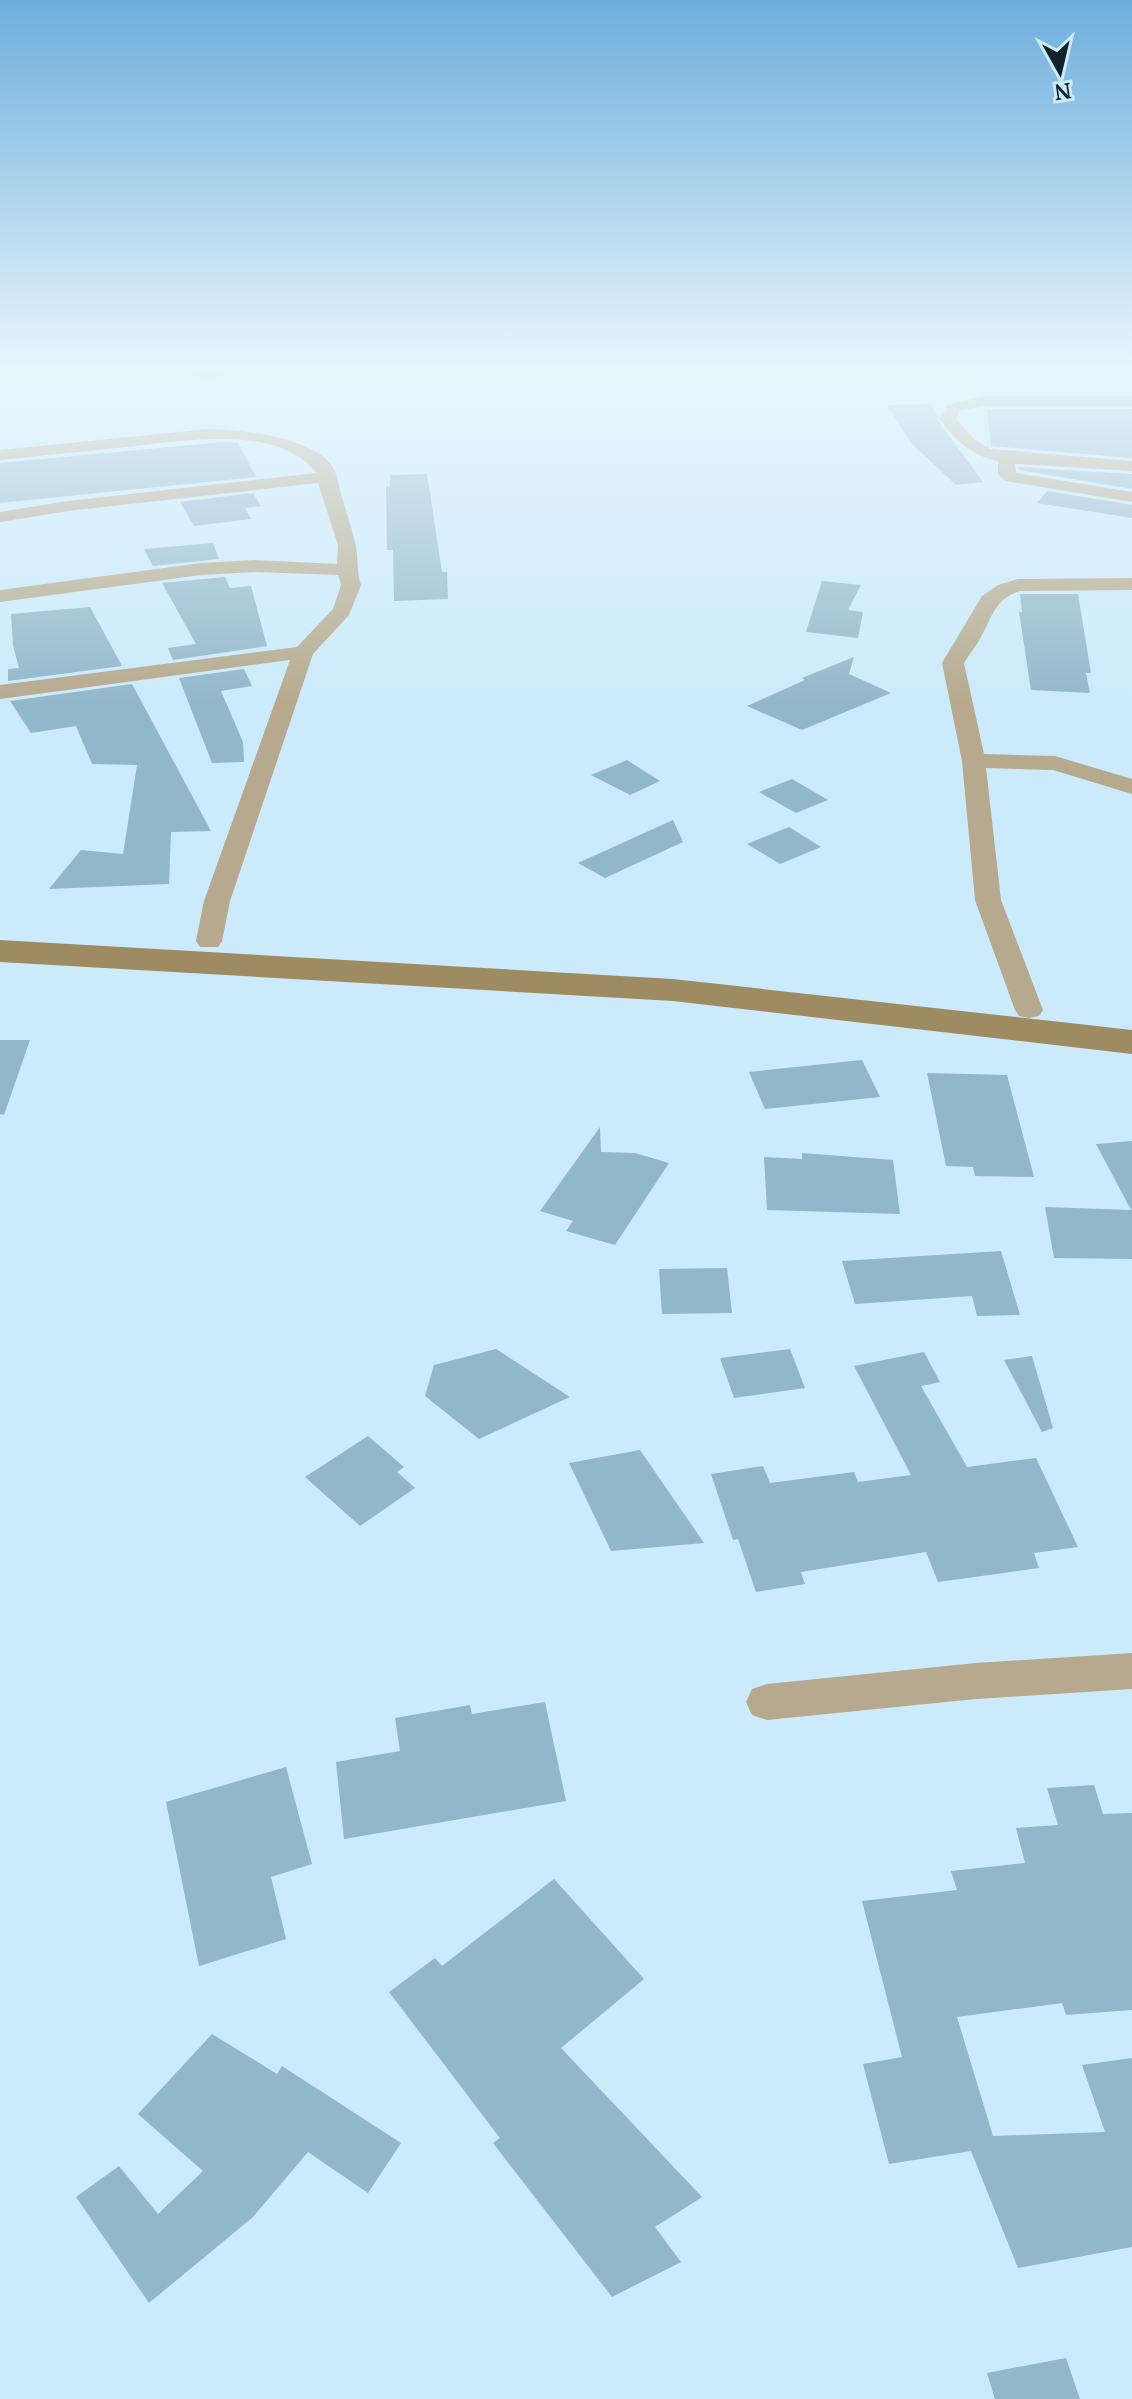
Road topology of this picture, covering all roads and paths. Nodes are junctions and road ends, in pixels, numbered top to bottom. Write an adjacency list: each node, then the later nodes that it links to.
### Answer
1 (293, 481): 7 (street)
2 (328, 481): 8 (street)
3 (1037, 481): 5 (street)
4 (1130, 481): 5 (street)
5 (1109, 492): 6 (street)
6 (1132, 497)
7 (0, 517)
8 (346, 570): 10 (street); 11 (street)
9 (1132, 584): 13 (street)
10 (0, 596)
11 (303, 652): 12 (street); 16 (street)
12 (0, 692)
13 (974, 761): 14 (street); 19 (street)
14 (1132, 787)
15 (0, 931): 16 (street)
16 (209, 941): 18 (street)
17 (0, 951): 18 (street)
18 (675, 982): 19 (street); 21 (street)
19 (1029, 1010): 20 (street)
20 (1132, 1020)
21 (1132, 1042)
22 (1132, 1671): 23 (street)
23 (767, 1702)

